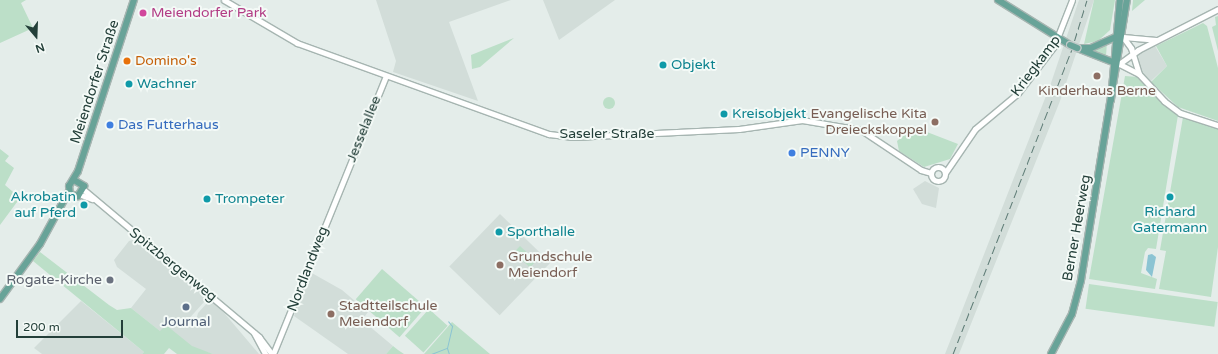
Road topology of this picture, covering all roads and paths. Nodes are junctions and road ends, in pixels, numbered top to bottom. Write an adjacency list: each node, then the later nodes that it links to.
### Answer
1 (134, 0): 24 (main road, Meiendorfer Straße)
2 (224, 0): 19 (street, Saseler Straße)
3 (998, 0): 8 (main road)
4 (1005, 0): 8 (main road)
5 (1072, 0): 12 (street, Kriegkamp)
6 (1120, 0): 10 (main road, Berner Heerweg)
7 (1127, 0): 11 (main road, Berner Heerweg)
8 (1014, 8): 12 (main road)
9 (1218, 9): 13 (street)
10 (1116, 37): 11 (street); 14 (main road); 16 (main road, Berner Heerweg)
11 (1123, 37): 13 (street); 15 (street); 17 (main road, Berner Heerweg)
12 (1059, 39): 14 (main road, bridge); 22 (street, Kriegkamp)
13 (1158, 40): 15 (street)
14 (1077, 48): 16 (main road)
15 (1132, 54): 17 (street); 18 (street)
16 (1112, 62): 17 (main road); 20 (main road, Berner Heerweg)
17 (1119, 64): 18 (street); 20 (main road, Berner Heerweg)
18 (1139, 74): 21 (street)
19 (386, 76): 23 (street, Saseler Straße); 25 (street, Jesselallee)
20 (1111, 101): 32 (main road, Berner Heerweg)
21 (1218, 125)
22 (943, 171): 23 (street); 23 (street, Saseler Straße)
23 (931, 173)
24 (77, 180): 26 (main road); 27 (main road, Meiendorfer Straße)
25 (342, 183): 31 (street, Nordlandweg)
26 (83, 192): 27 (main road); 29 (street, Spitzbergenweg)
27 (71, 193): 28 (main road, Meiendorfer Straße)
28 (0, 299)
29 (253, 332): 30 (street, Spitzbergenweg); 31 (street, Spitzbergenweg)
30 (265, 354)
31 (272, 354)
32 (1051, 354)

